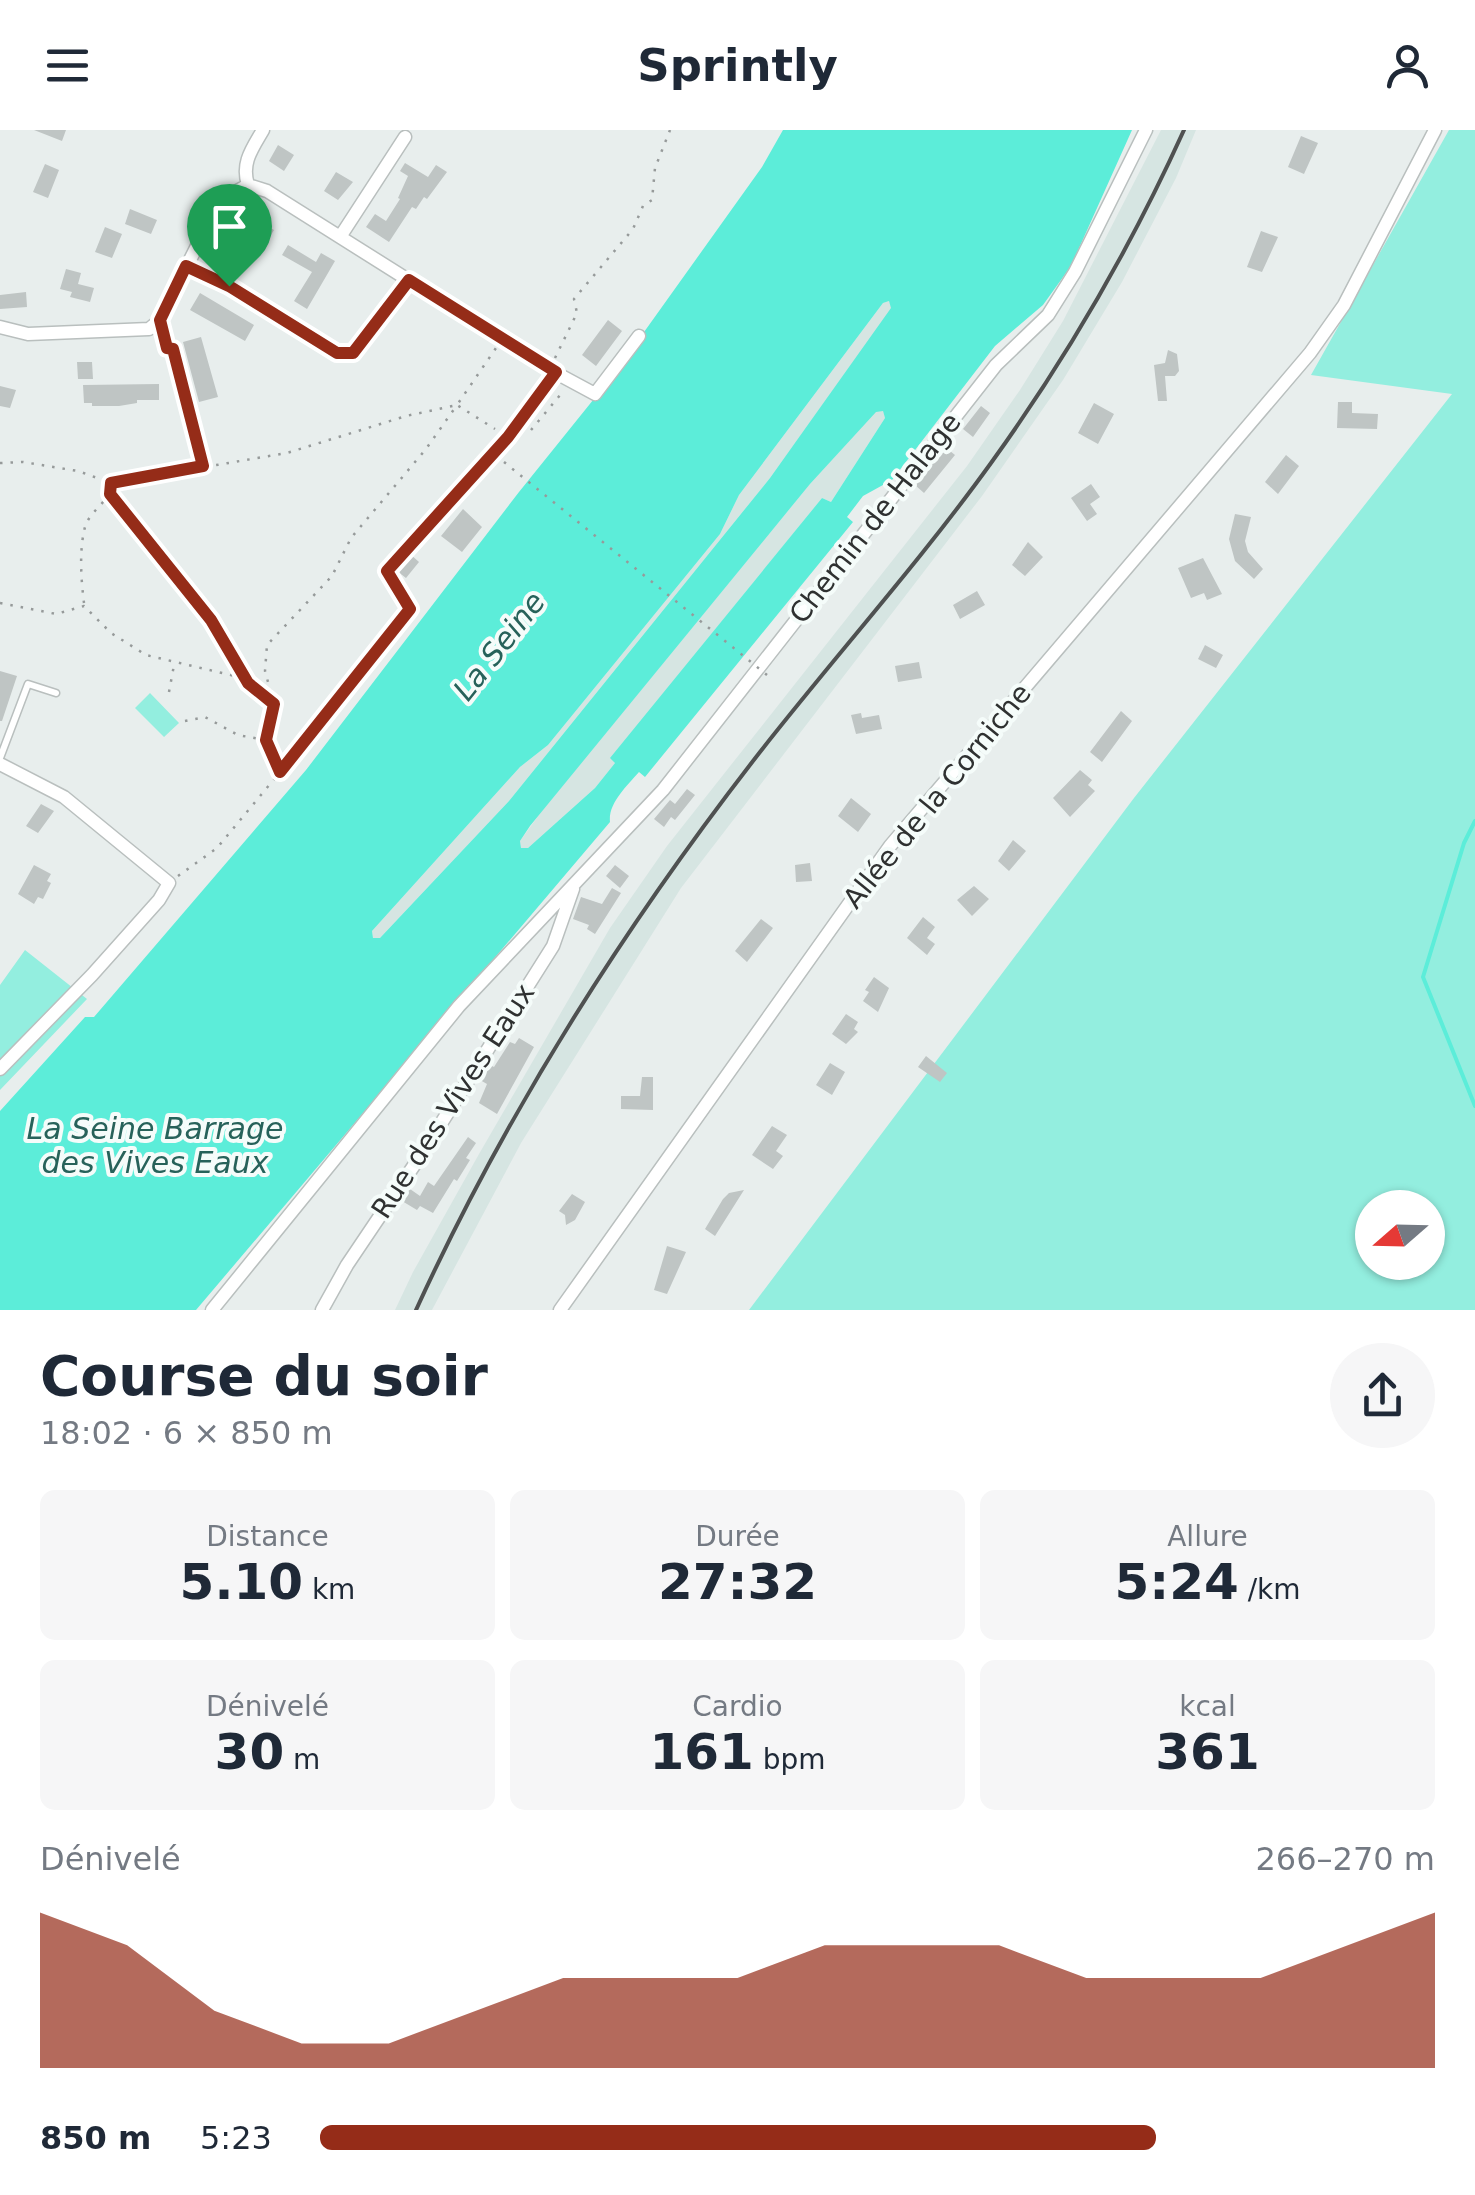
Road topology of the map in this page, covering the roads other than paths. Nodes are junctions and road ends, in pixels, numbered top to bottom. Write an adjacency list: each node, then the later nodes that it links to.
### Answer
1 (263, 130): 5 (street)
2 (1146, 130): 15 (street, Chemin de Halage)
3 (1436, 130): 19 (street, Allée de la Corniche)
4 (405, 137): 6 (street)
5 (248, 185): 6 (street); 7 (street)
6 (340, 237): 8 (street)
7 (186, 266): 8 (street); 9 (street)
8 (409, 280): 11 (street)
9 (0, 327)
10 (639, 336): 11 (street)
11 (553, 370): 12 (street)
12 (412, 544)
13 (56, 693): 14 (lane)
14 (0, 761): 16 (street)
15 (574, 887): 17 (street, Chemin de Halage); 18 (street, Rue des Vives Eaux)
16 (0, 1069)
17 (212, 1310)
18 (322, 1310)
19 (560, 1310)

